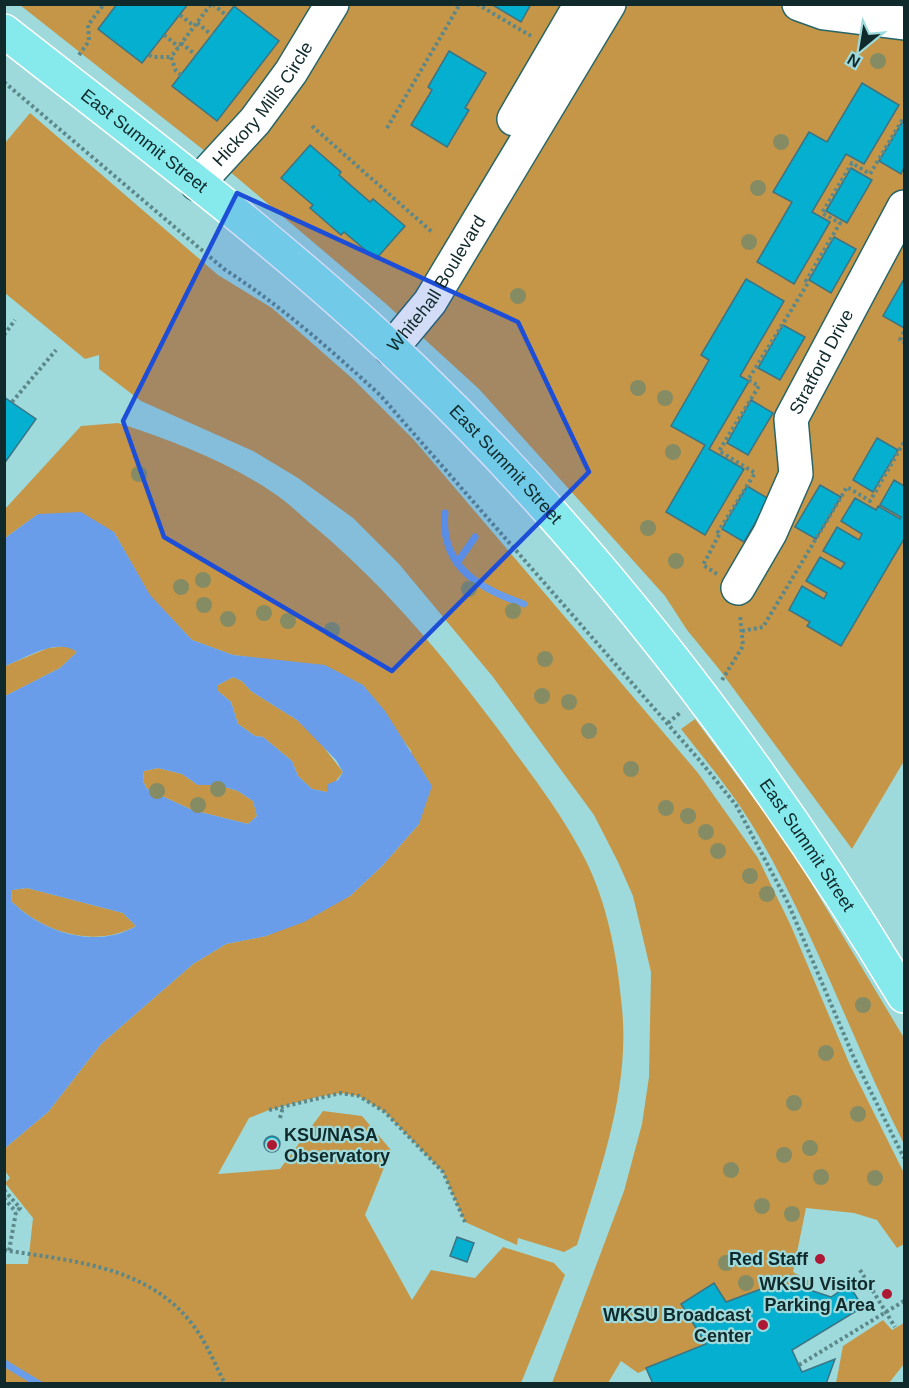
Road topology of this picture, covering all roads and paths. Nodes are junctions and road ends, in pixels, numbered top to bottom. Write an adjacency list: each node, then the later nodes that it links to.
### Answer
1 (104, 4): 22 (path)
2 (460, 4): 26 (path)
3 (477, 4): 17 (path)
4 (581, 4): 17 (street, Whitehall Boulevard)
5 (609, 4): 34 (street, Whitehall Boulevard)
6 (799, 4): 11 (street)
7 (210, 5): 10 (path); 12 (path)
8 (320, 9): 27 (street, Hickory Mills Circle)
9 (180, 15): 12 (path)
10 (226, 16)
11 (904, 23)
12 (196, 24): 15 (path); 16 (path)
13 (4, 31): 22 (main road, East Summit Street)
14 (164, 35): 16 (path)
15 (212, 35)
16 (180, 45): 19 (path); 20 (path)
17 (555, 49): 34 (street, Whitehall Boulevard)
18 (149, 55): 20 (path)
19 (196, 55)
20 (171, 57): 21 (path)
21 (181, 75)
22 (63, 78): 27 (main road, East Summit Street)
23 (4, 82): 45 (path)
24 (904, 117): 38 (path)
25 (312, 126): 29 (path)
26 (387, 128)
27 (197, 184): 34 (main road, East Summit Street)
28 (904, 207): 38 (street, Stratford Drive)
29 (432, 232)
30 (15, 320): 32 (path)
31 (904, 332): 33 (path)
32 (4, 335)
33 (904, 342)
34 (391, 349): 40 (main road, East Summit Street)
35 (56, 350): 36 (path)
36 (12, 402)
37 (904, 442): 39 (path)
38 (738, 588): 39 (path)
39 (741, 631): 40 (path)
40 (702, 695): 41 (main road, East Summit Street)
41 (904, 996)
42 (283, 1106): 43 (path); 44 (path); 49 (path)
43 (269, 1110)
44 (280, 1118)
45 (904, 1158)
46 (4, 1190): 48 (path)
47 (4, 1198): 48 (path)
48 (16, 1212): 50 (path)
49 (465, 1222)
50 (7, 1251): 56 (path)
51 (860, 1270): 53 (path)
52 (904, 1301): 53 (path)
53 (886, 1314): 54 (path); 55 (path)
54 (895, 1327)
55 (799, 1365)
56 (224, 1382)

